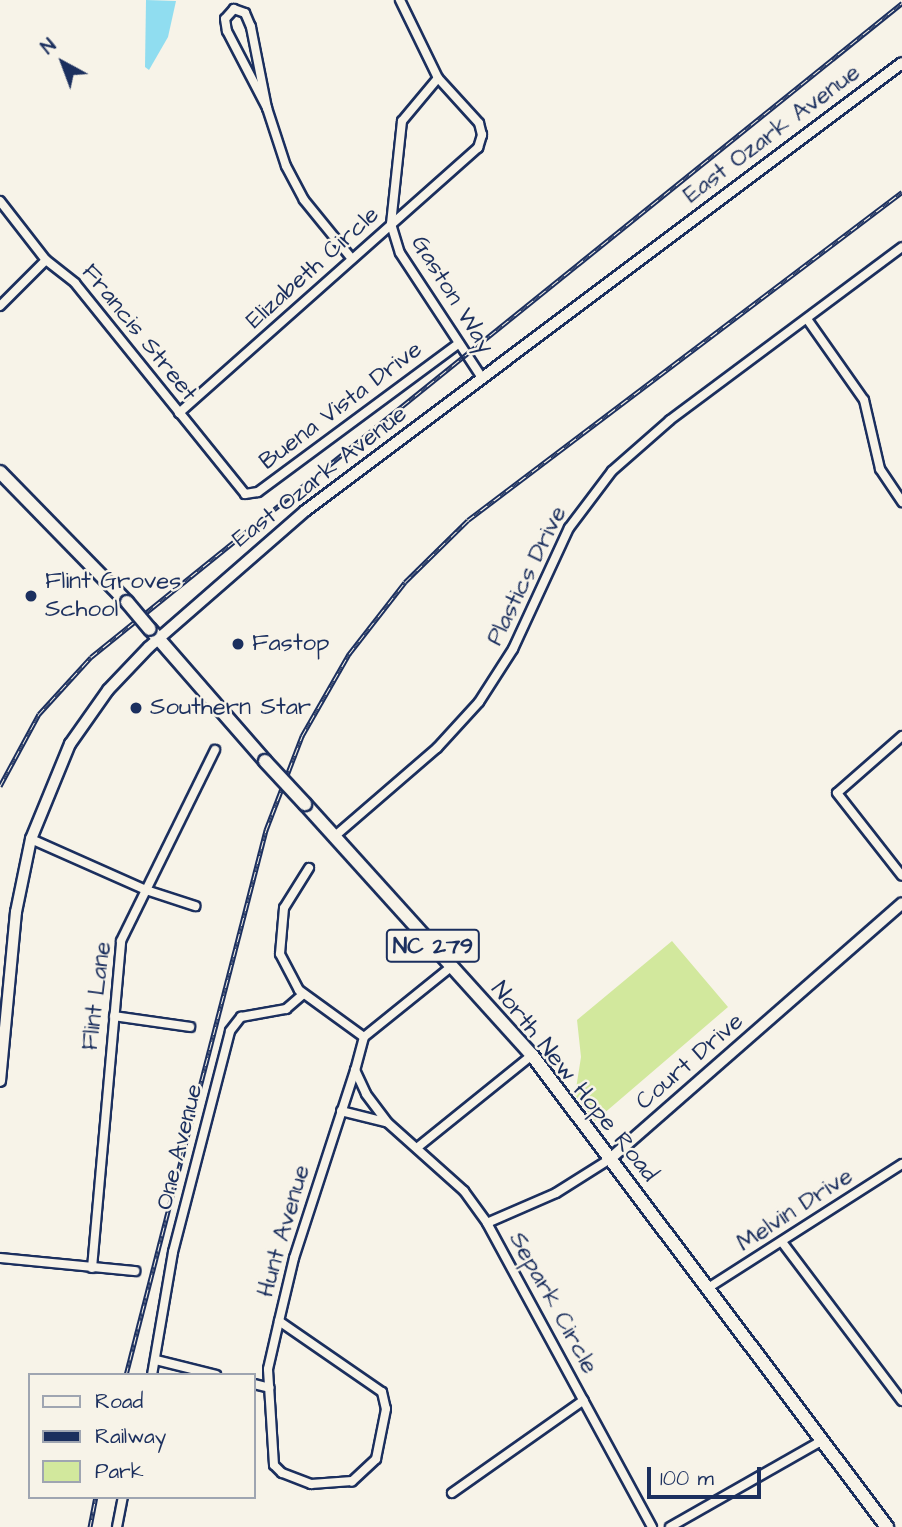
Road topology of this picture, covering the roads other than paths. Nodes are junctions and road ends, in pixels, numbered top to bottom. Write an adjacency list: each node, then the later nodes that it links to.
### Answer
1 (400, 0): 3 (street)
2 (902, 63): 13 (main road, East Ozark Avenue)
3 (438, 78): 6 (street, Gaston Way); 6 (street, Elizabeth Circle)
4 (267, 108): 4 (street); 8 (street)
5 (0, 201): 9 (street, Francis Street)
6 (391, 224): 8 (street, Elizabeth Circle); 12 (street, Gaston Way)
7 (902, 247): 11 (street, Plastics Drive)
8 (352, 259): 14 (street, Elizabeth Circle)
9 (46, 260): 10 (street); 14 (street, Francis Street)
10 (0, 306)
11 (807, 319): 17 (street); 21 (street, Plastics Drive)
12 (459, 343): 13 (street, Gaston Way); 16 (street, Buena Vista Drive)
13 (482, 378): 18 (main road, East Ozark Avenue)
14 (179, 413): 16 (street, Francis Street)
15 (0, 472): 18 (main road, North New Hope Road / NC 279, bridge)
16 (245, 494)
17 (902, 502)
18 (155, 634): 21 (main road, North New Hope Road / NC 279, bridge); 22 (main road, East Ozark Avenue)
19 (902, 736): 24 (street)
20 (215, 750): 25 (street, Flint Lane)
21 (335, 836): 28 (main road, North New Hope Road / NC 279)
22 (31, 839): 25 (street); 32 (main road, East Ozark Avenue)
23 (309, 868): 29 (street)
24 (902, 876)
25 (146, 890): 27 (street); 30 (street, Flint Lane)
26 (902, 903): 40 (main road, Court Drive)
27 (195, 906)
28 (452, 966): 33 (street); 34 (main road, North New Hope Road / NC 279)
29 (303, 994): 33 (street); 49 (street, One Avenue)
30 (114, 1016): 31 (street); 45 (street, Flint Lane)
31 (190, 1027)
32 (2, 1033): 36 (main road, East Ozark Avenue)
33 (364, 1037): 35 (street)
34 (532, 1055): 39 (street); 40 (main road, North New Hope Road / NC 279)
35 (355, 1070): 37 (street, Hunt Avenue); 38 (street, Separk Circle)
36 (0, 1081)
37 (341, 1111): 38 (street, Separk Circle); 48 (street, Hunt Avenue)
38 (388, 1123): 39 (street, Separk Circle)
39 (418, 1147): 42 (street, Separk Circle)
40 (610, 1159): 42 (street, Court Drive); 47 (main road, North New Hope Road / NC 279)
41 (902, 1164): 43 (street, Melvin Drive)
42 (487, 1223): 54 (street, Separk Circle)
43 (782, 1242): 47 (street, Melvin Drive); 55 (street)
44 (0, 1258): 45 (street)
45 (92, 1268): 46 (street)
46 (135, 1271)
47 (708, 1288): 56 (main road, North New Hope Road / NC 279)
48 (279, 1321): 53 (street, Hunt Avenue); 53 (street, Hunt Avenue)
49 (156, 1360): 50 (street, One Avenue); 51 (street)
50 (153, 1373)
51 (208, 1373)
52 (256, 1384): 53 (street)
53 (270, 1388)
54 (584, 1400): 57 (street); 60 (street, Separk Circle)
55 (902, 1401)
56 (823, 1440): 61 (street); 62 (main road, North New Hope Road / NC 279)
57 (452, 1493)
58 (123, 1499): 59 (street)
59 (117, 1527)
60 (652, 1527)
61 (670, 1527)
62 (887, 1527)

